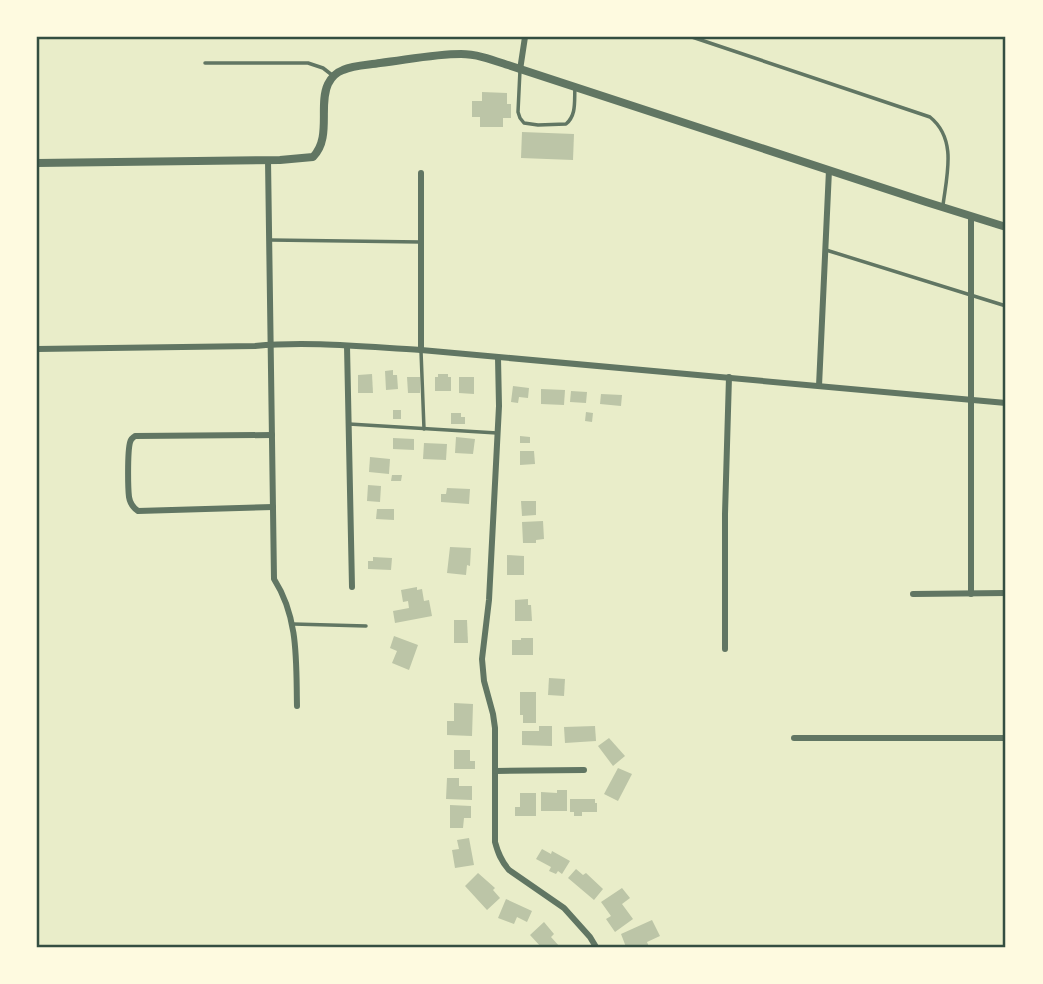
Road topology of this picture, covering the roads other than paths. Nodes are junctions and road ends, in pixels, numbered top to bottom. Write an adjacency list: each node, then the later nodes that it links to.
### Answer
1 (525, 37): 4 (street)
2 (692, 37): 11 (lane)
3 (205, 63): 5 (lane)
4 (520, 70): 5 (street); 6 (street); 6 (lane)
5 (334, 76): 7 (street)
6 (575, 87): 9 (street)
7 (268, 160): 8 (street); 14 (street)
8 (37, 163)
9 (829, 170): 11 (street); 16 (street)
10 (421, 173): 15 (street)
11 (942, 207): 12 (street)
12 (971, 216): 13 (street); 17 (street)
13 (1006, 227)
14 (270, 240): 15 (lane); 19 (street)
15 (421, 242): 22 (street)
16 (826, 250): 17 (lane); 25 (street)
17 (971, 296): 18 (lane); 26 (street)
18 (1006, 306)
19 (271, 345): 20 (street); 21 (street); 31 (street)
20 (347, 346): 22 (street); 28 (street)
21 (37, 349)
22 (421, 350): 23 (street); 29 (lane)
23 (498, 358): 24 (street); 30 (street)
24 (729, 377): 25 (street); 39 (street)
25 (819, 386): 26 (street)
26 (971, 399): 27 (street); 36 (street)
27 (1006, 402)
28 (349, 424): 29 (lane); 33 (street)
29 (424, 429): 30 (lane)
30 (497, 433): 44 (street)
31 (272, 435): 32 (street); 32 (street)
32 (273, 507): 37 (street)
33 (352, 587)
34 (1006, 593): 36 (street)
35 (913, 594): 36 (street)
36 (971, 594)
37 (293, 624): 38 (lane); 40 (street)
38 (366, 626)
39 (725, 649)
40 (297, 706)
41 (794, 738): 42 (street)
42 (1006, 738)
43 (584, 770): 44 (street)
44 (496, 771): 45 (street)
45 (596, 947)

